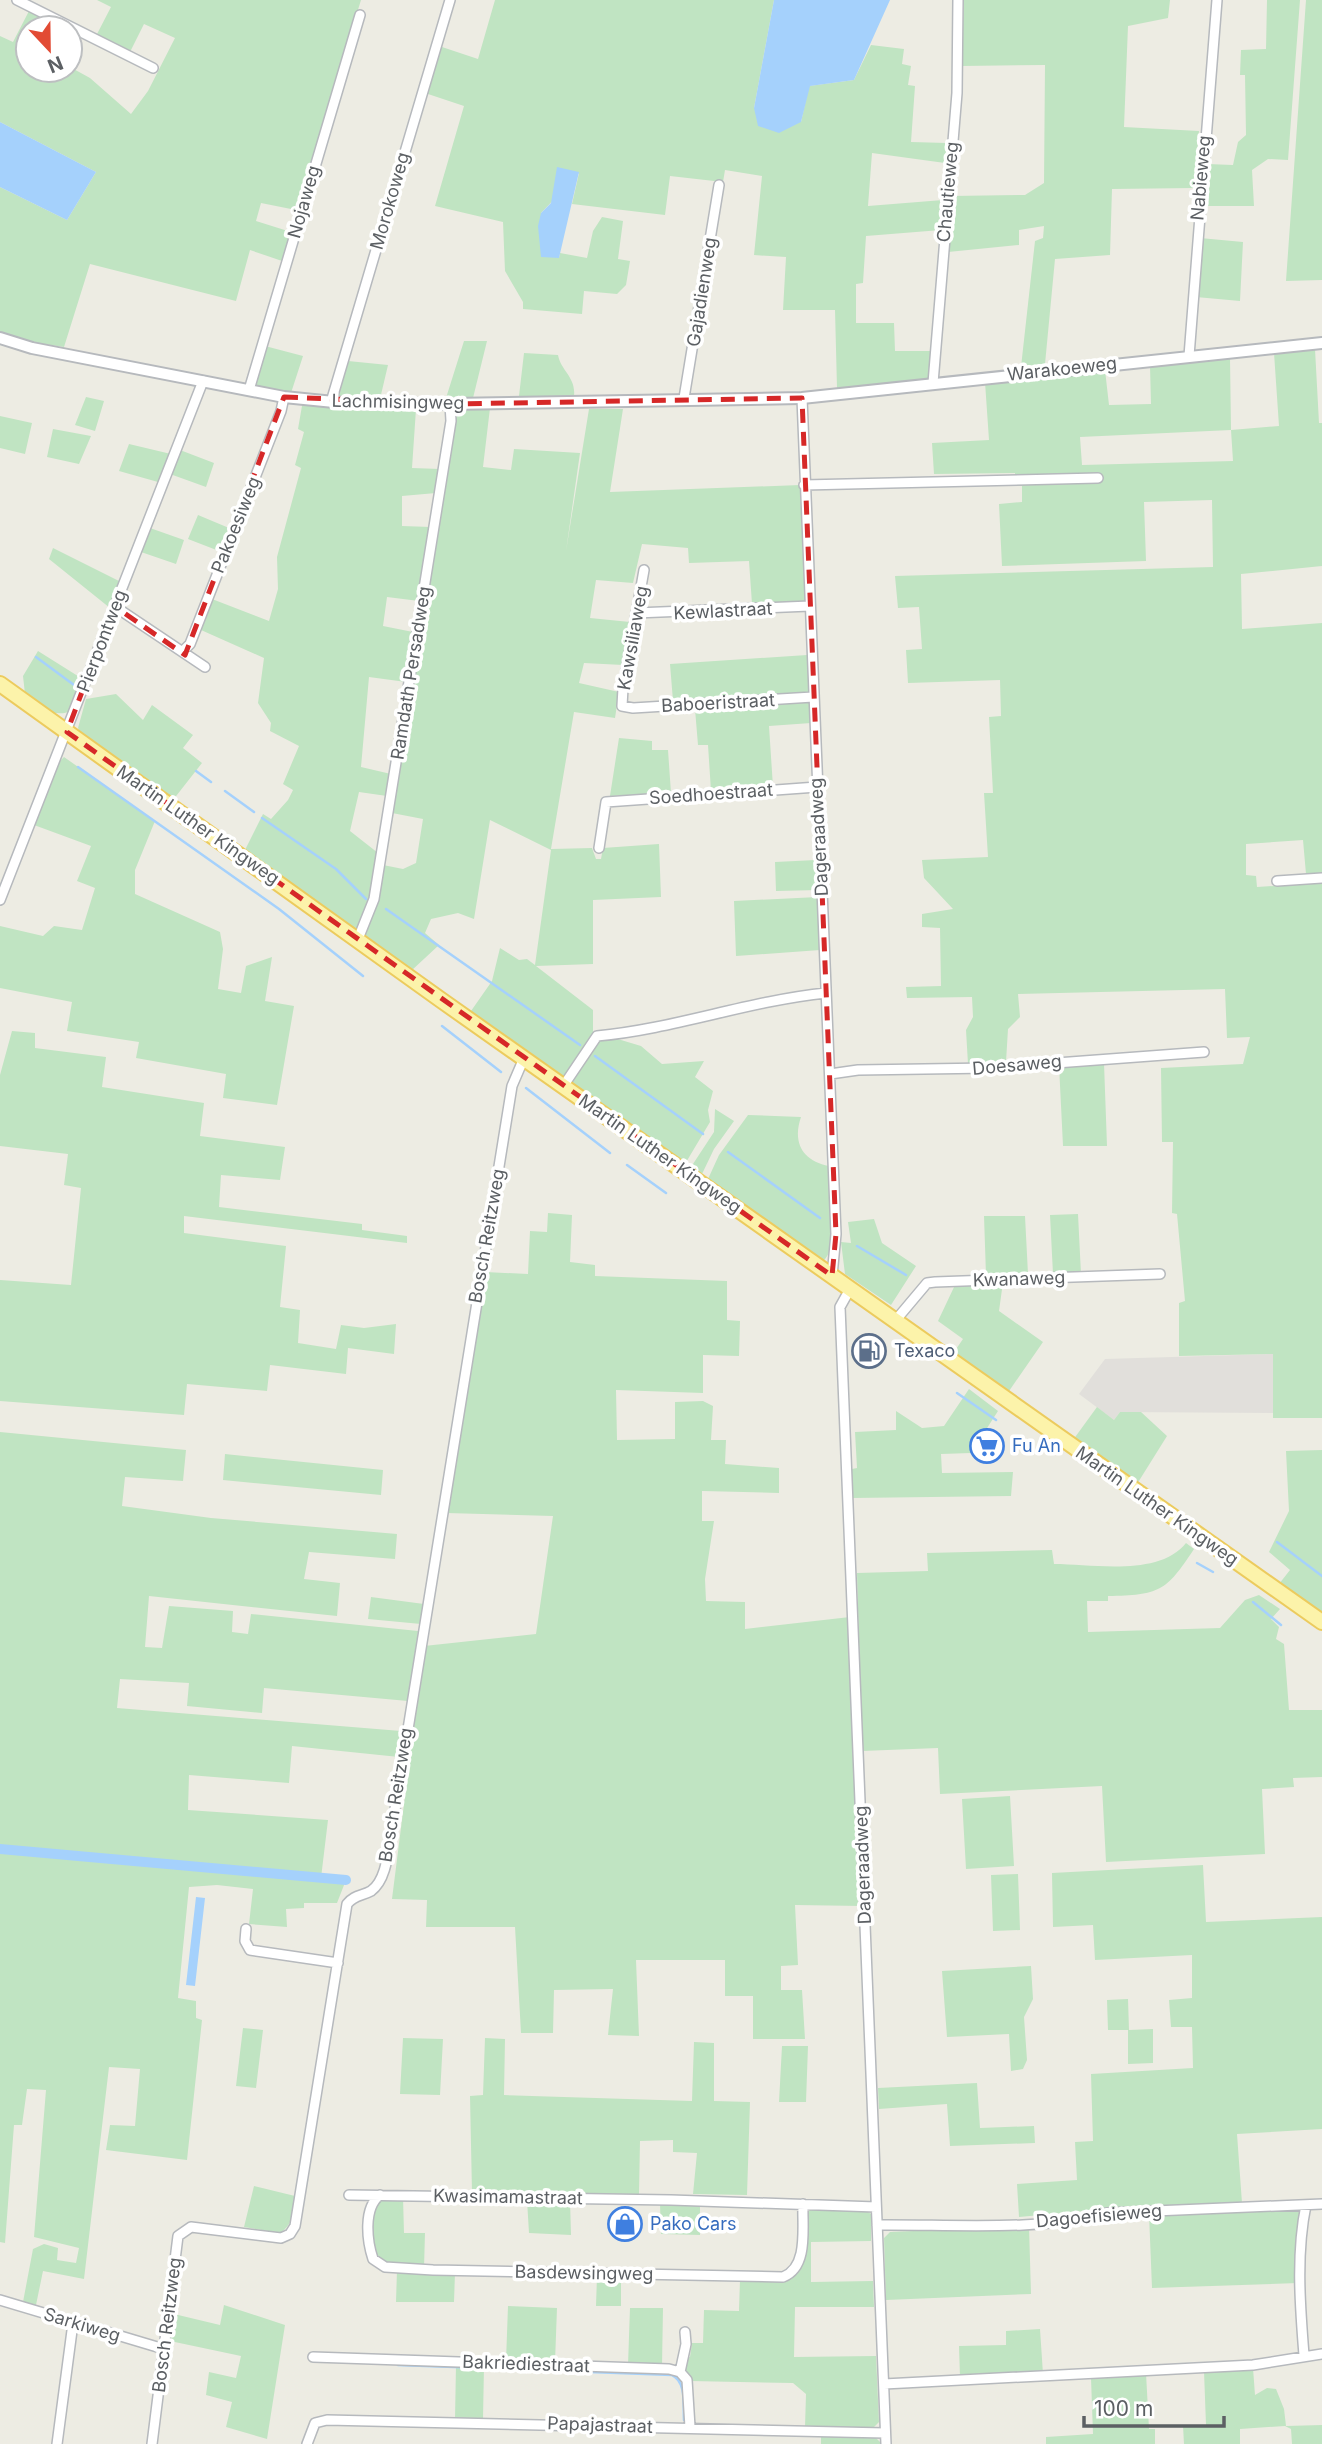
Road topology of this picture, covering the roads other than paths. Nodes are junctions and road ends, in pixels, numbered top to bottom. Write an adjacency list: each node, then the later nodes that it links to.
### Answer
1 (17, 0): 6 (street)
2 (450, 0): 17 (street, Morokoweg)
3 (958, 0): 12 (street, Chautieweg)
4 (1217, 0): 10 (street, Nabieweg)
5 (360, 15): 13 (street, Nojaweg)
6 (153, 68)
7 (719, 185): 15 (street, Gajadienweg)
8 (0, 338): 11 (street, Lachmisingweg)
9 (1322, 343): 10 (street, Warakoeweg)
10 (1189, 356): 12 (street, Warakoeweg)
11 (203, 381): 13 (street, Lachmisingweg); 22 (street, Pierpontweg)
12 (933, 383): 16 (street, Warakoeweg)
13 (249, 390): 14 (street, Lachmisingweg)
14 (284, 397): 17 (street, Lachmisingweg); 25 (street, Pakoesiweg)
15 (684, 398): 16 (street, Lachmisingweg); 18 (street, Lachmisingweg)
16 (802, 398): 20 (street, Dageraadweg)
17 (331, 402): 18 (street, Lachmisingweg)
18 (450, 404): 36 (street, Ramdath Persadweg)
19 (1098, 478): 20 (street)
20 (804, 485): 23 (street, Dageraadweg)
21 (645, 570): 24 (street, Kawsiliaweg)
22 (114, 606): 25 (street); 30 (street, Pierpontweg)
23 (810, 606): 24 (street, Kewlastraat); 28 (street, Dageraadweg)
24 (636, 613): 29 (street, Kawsiliaweg)
25 (183, 651): 26 (street)
26 (205, 667)
27 (0, 684): 30 (main road, Martin Luther Kingweg)
28 (813, 697): 29 (street, Baboeristraat); 31 (street, Dageraadweg)
29 (622, 706)
30 (67, 732): 35 (street, Pierpontweg); 36 (main road, Martin Luther Kingweg)
31 (817, 787): 32 (street, Soedhoestraat); 37 (street, Dageraadweg)
32 (599, 848)
33 (1322, 878): 34 (street)
34 (1277, 881)
35 (0, 900)
36 (359, 939): 39 (main road, Martin Luther Kingweg)
37 (826, 993): 40 (street, Dageraadweg); 41 (street)
38 (1204, 1052): 40 (street, Doesaweg)
39 (524, 1058): 41 (main road, Martin Luther Kingweg); 48 (street, Bosch Reitzweg)
40 (830, 1074): 43 (street, Dageraadweg)
41 (564, 1085): 43 (main road, Martin Luther Kingweg)
42 (1160, 1274): 45 (street, Kwanaweg)
43 (832, 1276): 44 (main road, Martin Luther Kingweg)
44 (850, 1289): 45 (main road, Martin Luther Kingweg); 54 (street, Dageraadweg)
45 (895, 1321): 46 (main road, Martin Luther Kingweg)
46 (1322, 1622)
47 (246, 1929): 48 (street)
48 (338, 1962): 59 (street, Bosch Reitzweg)
49 (349, 2195): 50 (street, Kwasimamastraat)
50 (380, 2195): 51 (street, Kwasimamastraat); 51 (street, Basdewsingweg)
51 (803, 2204): 54 (street, Kwasimamastraat)
52 (1322, 2204): 53 (street, Dagoefisieweg)
53 (1306, 2205): 55 (street, Dagoefisieweg); 61 (street)
54 (876, 2207): 55 (street, Dageraadweg)
55 (877, 2225): 64 (street, Dageraadweg)
56 (0, 2300): 57 (street, Sarkiweg)
57 (73, 2323): 59 (street, Sarkiweg); 67 (street)
58 (685, 2332): 63 (street)
59 (164, 2349): 68 (street, Bosch Reitzweg)
60 (1322, 2354): 61 (street)
61 (1304, 2355): 64 (street)
62 (313, 2357): 63 (street, Bakriediestraat)
63 (680, 2372): 65 (street)
64 (884, 2384): 66 (street, Dageraadweg)
65 (690, 2427): 66 (street, Papajastraat); 69 (street, Papajastraat)
66 (885, 2433): 70 (street, Dageraadweg)
67 (57, 2444)
68 (152, 2444)
69 (307, 2444)
70 (886, 2444)

